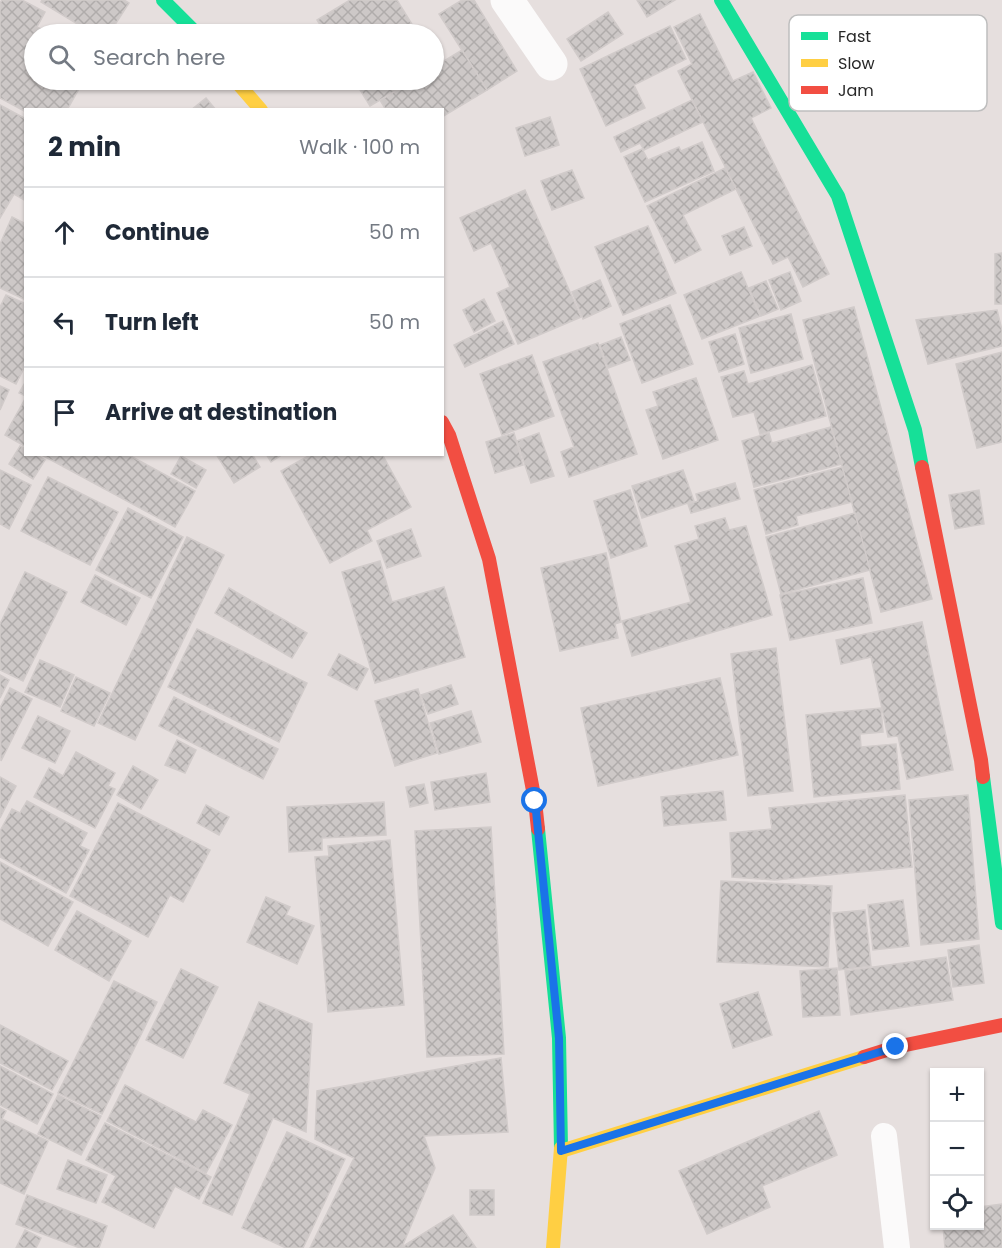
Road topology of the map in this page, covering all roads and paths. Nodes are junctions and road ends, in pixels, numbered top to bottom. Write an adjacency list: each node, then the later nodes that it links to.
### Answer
1 (507, 0): 5 (street)
2 (721, 0): 9 (street)
3 (165, 1): 4 (street)
4 (187, 24)
5 (551, 64)
6 (244, 90): 7 (street)
7 (259, 108)
8 (444, 426): 12 (street)
9 (1002, 923)
10 (1002, 1025): 12 (street)
11 (884, 1136): 14 (lane)
12 (561, 1151): 13 (street)
13 (553, 1248)
14 (897, 1248)

